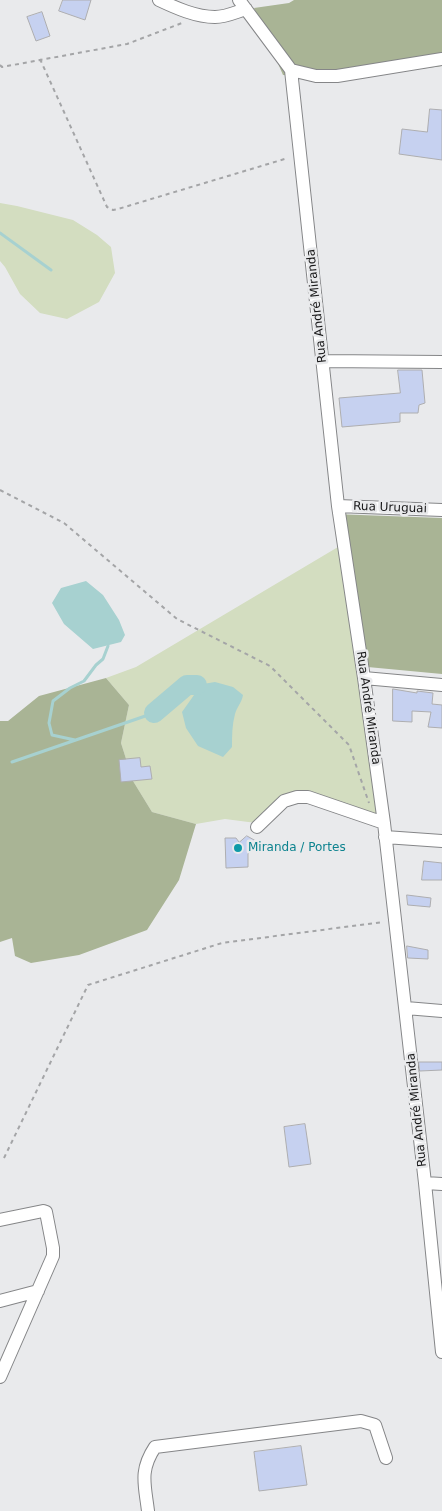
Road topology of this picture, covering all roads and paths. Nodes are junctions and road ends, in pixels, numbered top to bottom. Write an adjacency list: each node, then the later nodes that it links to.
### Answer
1 (159, 0): 2 (street)
2 (242, 5): 7 (street)
3 (190, 21): 4 (path)
4 (40, 59): 6 (path); 8 (path)
5 (442, 59): 7 (street)
6 (0, 65)
7 (291, 70): 8 (street, Rua André Miranda)
8 (300, 155): 9 (street, Rua André Miranda)
9 (323, 360): 10 (street); 12 (street, Rua André Miranda)
10 (442, 362)
11 (0, 490): 16 (path)
12 (338, 506): 13 (street, Rua Uruguai); 14 (street, Rua André Miranda)
13 (442, 510)
14 (364, 678): 15 (street); 16 (street, Rua André Miranda)
15 (442, 685)
16 (379, 821): 17 (street); 18 (street, Rua André Miranda)
17 (257, 827)
18 (385, 837): 19 (street); 20 (street, Rua André Miranda)
19 (442, 841)
20 (395, 921): 21 (street, Rua André Miranda); 23 (path)
21 (406, 1008): 22 (street); 24 (street, Rua André Miranda)
22 (442, 1011)
23 (4, 1158)
24 (425, 1183): 25 (street); 29 (street, Rua André Miranda)
25 (442, 1184)
26 (0, 1220): 27 (street)
27 (38, 1291): 28 (street); 30 (street)
28 (0, 1300)
29 (442, 1348)
30 (0, 1377)
31 (386, 1458): 32 (street)
32 (148, 1511)

